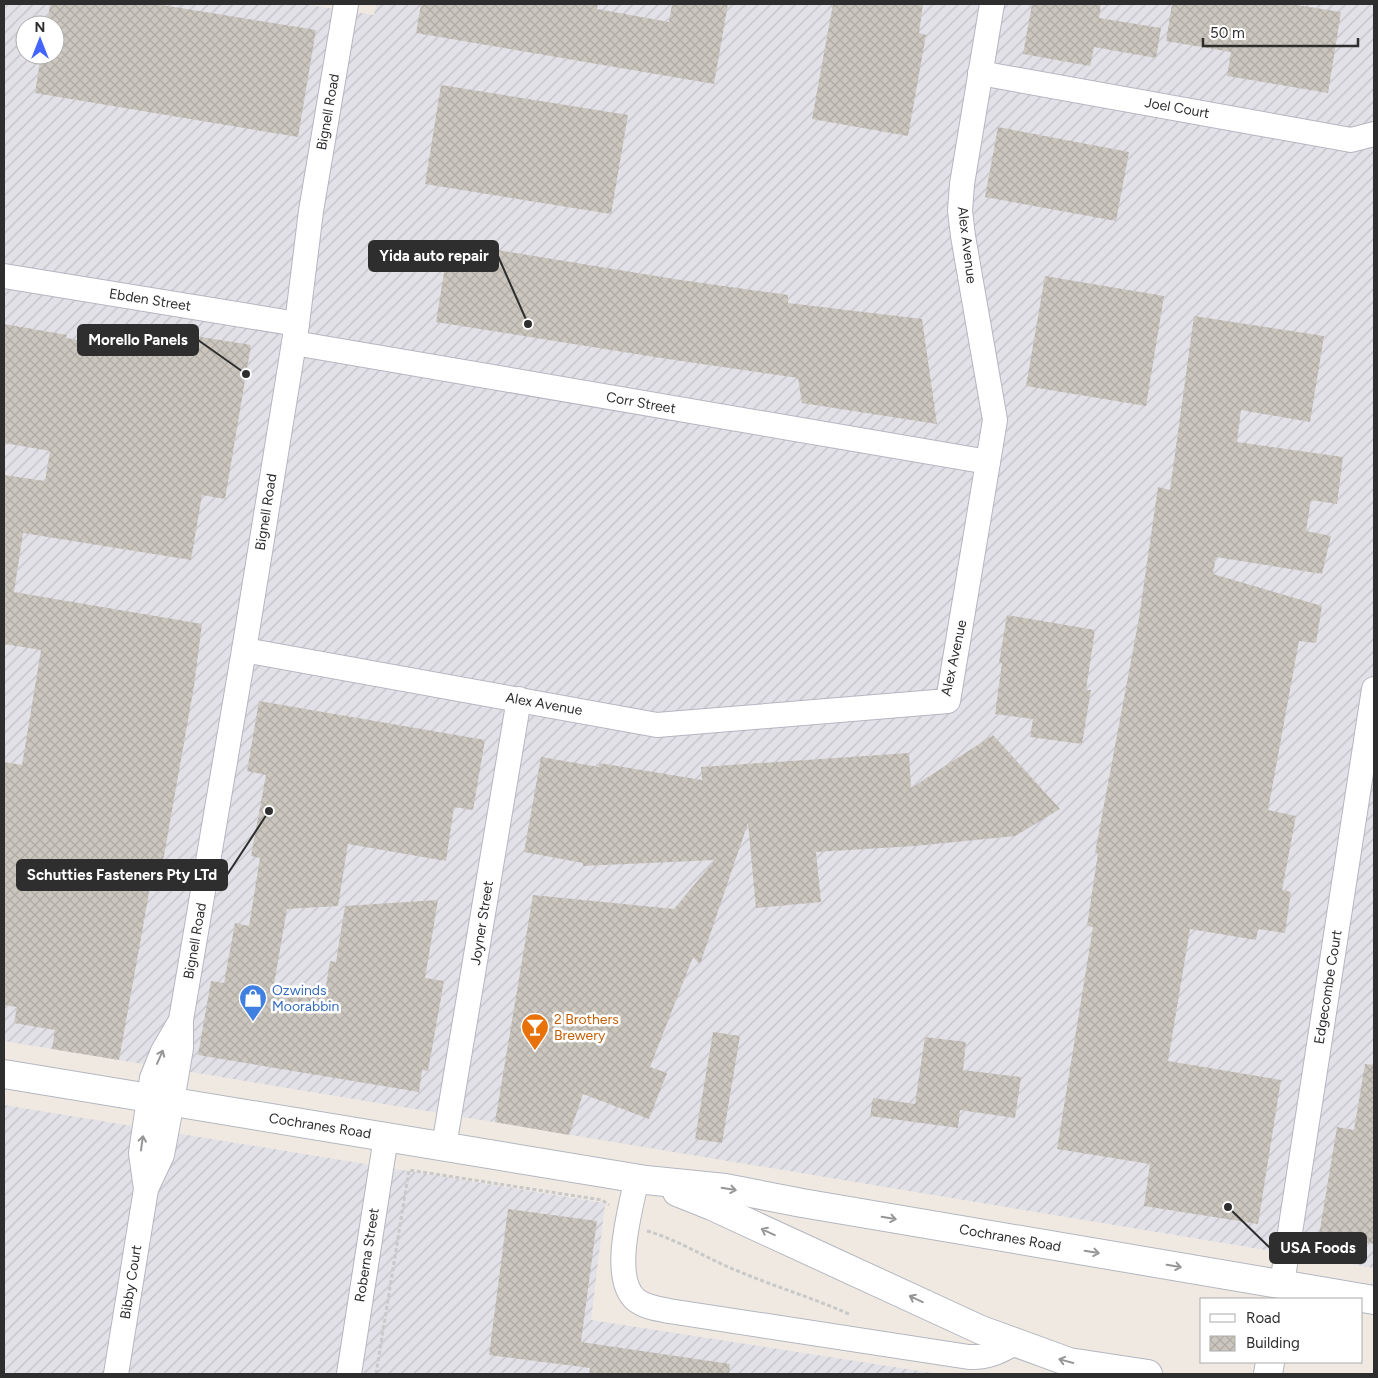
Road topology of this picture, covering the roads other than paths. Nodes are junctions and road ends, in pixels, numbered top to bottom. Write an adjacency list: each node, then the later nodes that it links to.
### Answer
1 (346, 4): 6 (street, Bignell Road)
2 (992, 4): 3 (street, Alex Avenue)
3 (980, 73): 4 (street, Joel Court); 7 (street, Alex Avenue)
4 (1374, 134)
5 (4, 276): 6 (street, Ebden Street)
6 (295, 333): 7 (street, Corr Street); 8 (street, Bignell Road)
7 (988, 462): 10 (street, Alex Avenue)
8 (244, 650): 10 (street, Alex Avenue); 12 (street, Bignell Road)
9 (1374, 690): 16 (street, Edgecombe Court)
10 (519, 700): 14 (street, Joyner Street)
11 (4, 1074): 12 (street, Cochranes Road)
12 (161, 1099): 13 (street, Cochranes Road); 19 (street, Bibby Court)
13 (386, 1137): 14 (street, Cochranes Road); 20 (street, Roberna Street)
14 (444, 1146): 15 (street, Cochranes Road)
15 (641, 1179): 16 (street, Cochranes Road, one-way to 16); 18 (street, Cochranes Road, one-way to 15); 18 (street)
16 (1281, 1292): 17 (street, Cochranes Road)
17 (1351, 1298)
18 (1015, 1343): 21 (street, Cochranes Road, one-way to 18)
19 (116, 1374)
20 (349, 1374)
21 (1148, 1374)

